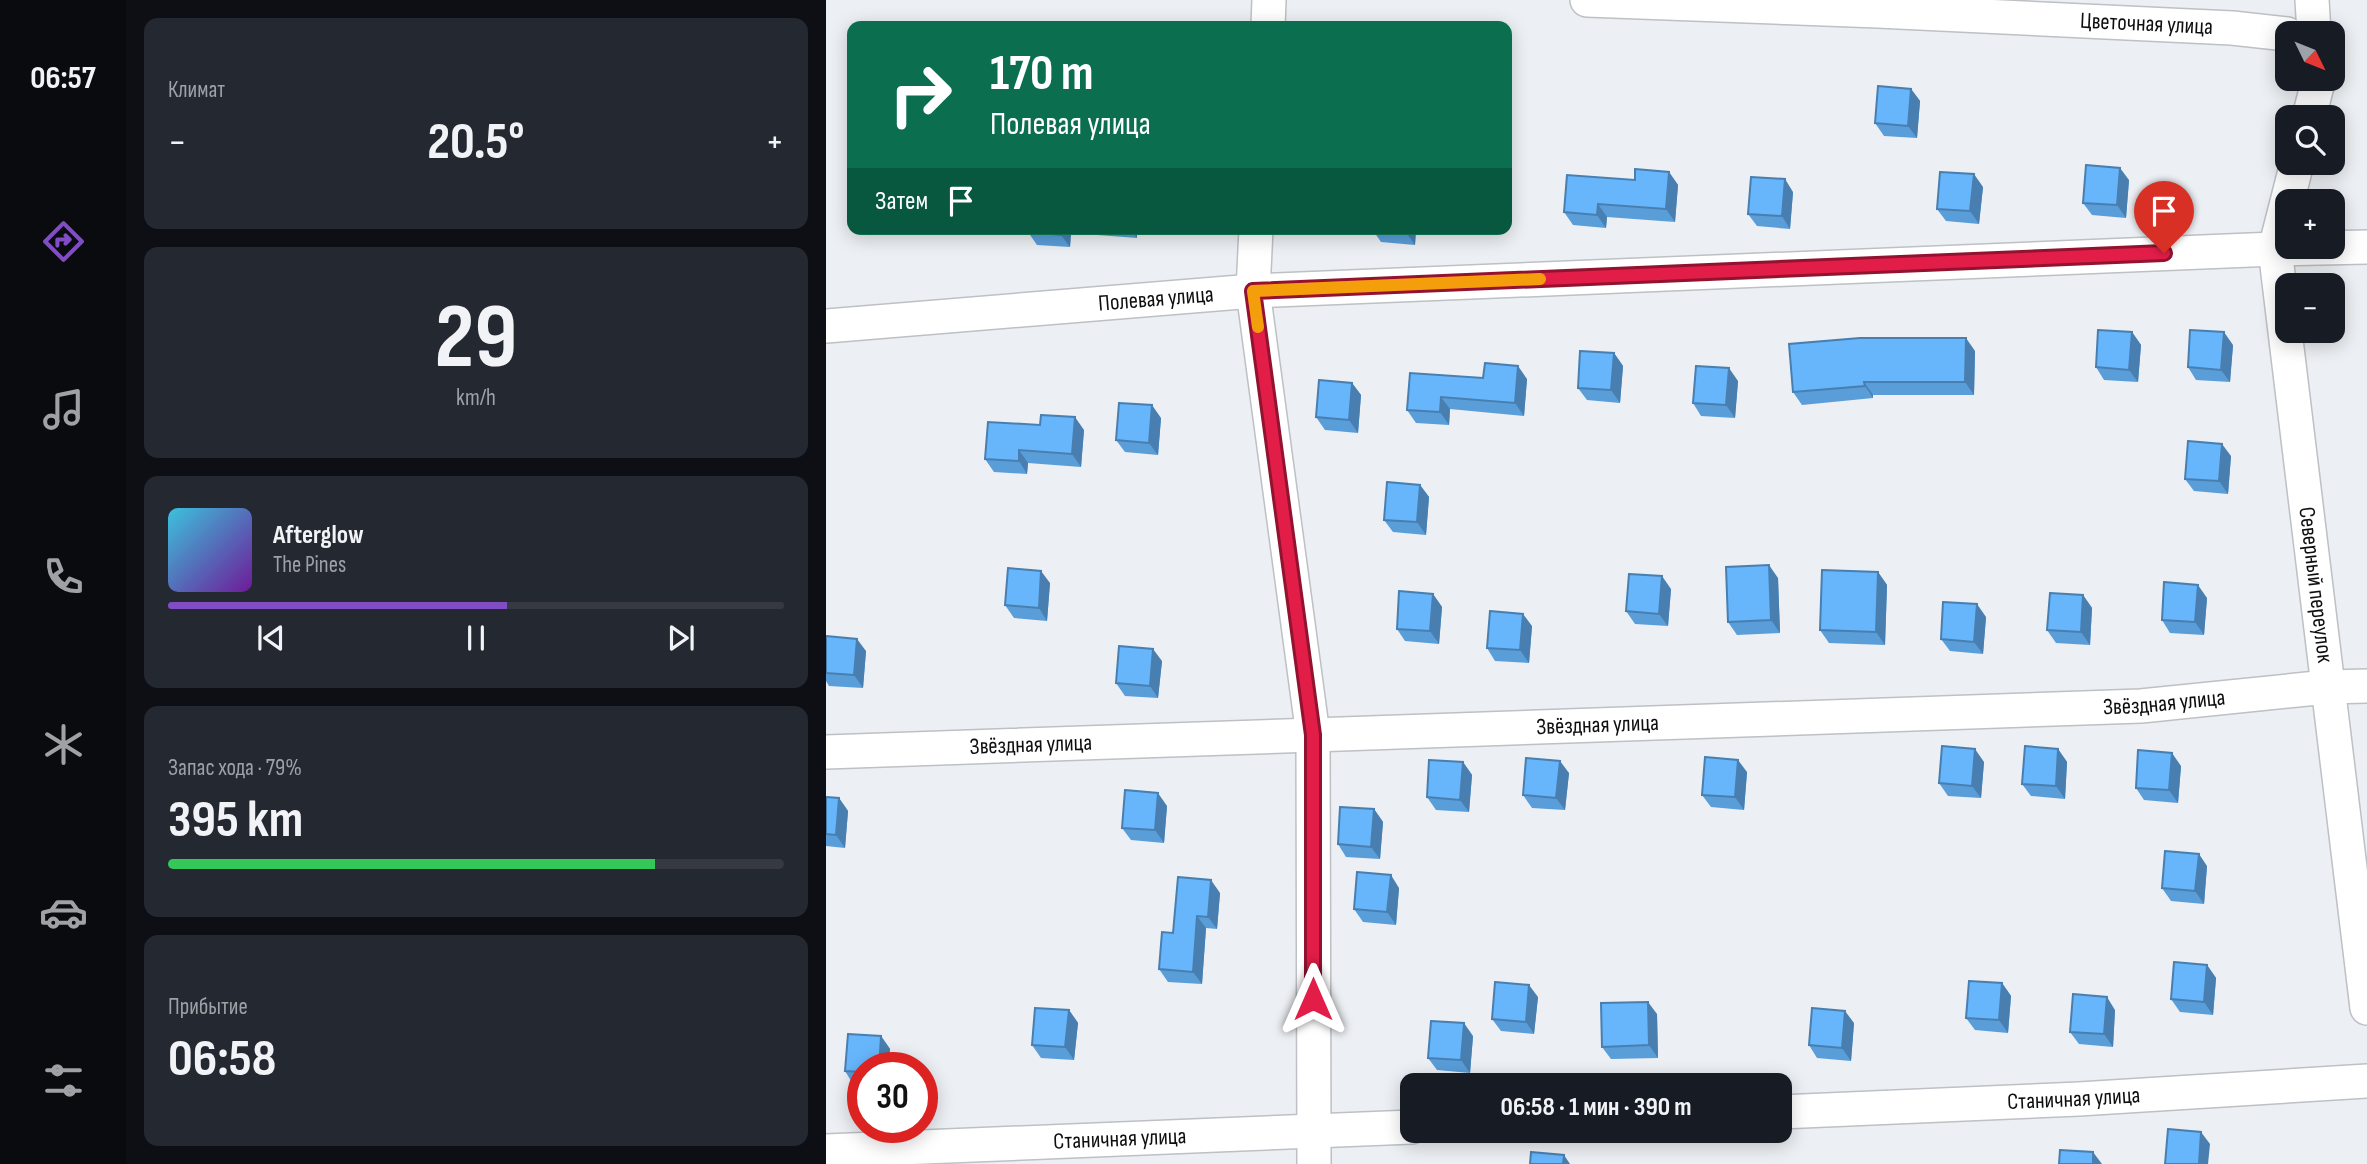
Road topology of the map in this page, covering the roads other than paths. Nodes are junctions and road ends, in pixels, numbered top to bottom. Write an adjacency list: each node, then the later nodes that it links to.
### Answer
1 (1269, 0): 4 (street)
2 (1587, 0): 6 (street, Цветочная улица)
3 (2312, 0): 5 (street)
4 (1268, 21)
5 (2313, 21)
6 (2275, 32)
7 (1256, 235): 12 (street)
8 (2345, 247): 9 (street, Полевая улица)
9 (2367, 247)
10 (2275, 248): 12 (street, Полевая улица)
11 (2276, 259): 15 (street, Северный переулок)
12 (1253, 291): 13 (street, Полевая улица); 16 (street)
13 (826, 326)
14 (2367, 686): 15 (street, Звёздная улица)
15 (2327, 687): 16 (street, Звёздная улица); 18 (street, Северный переулок)
16 (1313, 735): 17 (street, Звёздная улица); 22 (street)
17 (826, 752)
18 (2367, 1009)
19 (2367, 1081): 20 (street, Станичная улица)
20 (1792, 1111)
21 (1400, 1127): 22 (street, Станичная улица)
22 (1313, 1131): 23 (street, Станичная улица); 24 (street)
23 (826, 1151)
24 (1314, 1164)

